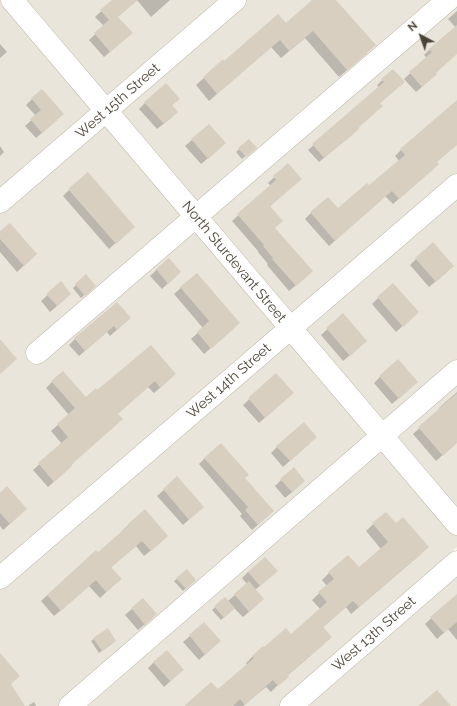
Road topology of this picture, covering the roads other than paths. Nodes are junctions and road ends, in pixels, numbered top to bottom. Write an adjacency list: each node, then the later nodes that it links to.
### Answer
1 (235, 0): 4 (street, West 15th Street)
2 (448, 0): 7 (street)
3 (9, 3): 4 (street, North Sturdevant Street)
4 (106, 111): 6 (street, West 15th Street); 7 (street, North Sturdevant Street)
5 (457, 185): 8 (street, West 14th Street)
6 (0, 202)
7 (196, 217): 8 (street, North Sturdevant Street); 9 (street)
8 (290, 328): 11 (street, North Sturdevant Street); 14 (street, West 14th Street)
9 (37, 353)
10 (457, 371): 11 (street)
11 (382, 436): 12 (street, North Sturdevant Street); 15 (street)
12 (457, 524)
13 (457, 562): 16 (street, West 13th Street)
14 (0, 578)
15 (70, 706)
16 (291, 706)

